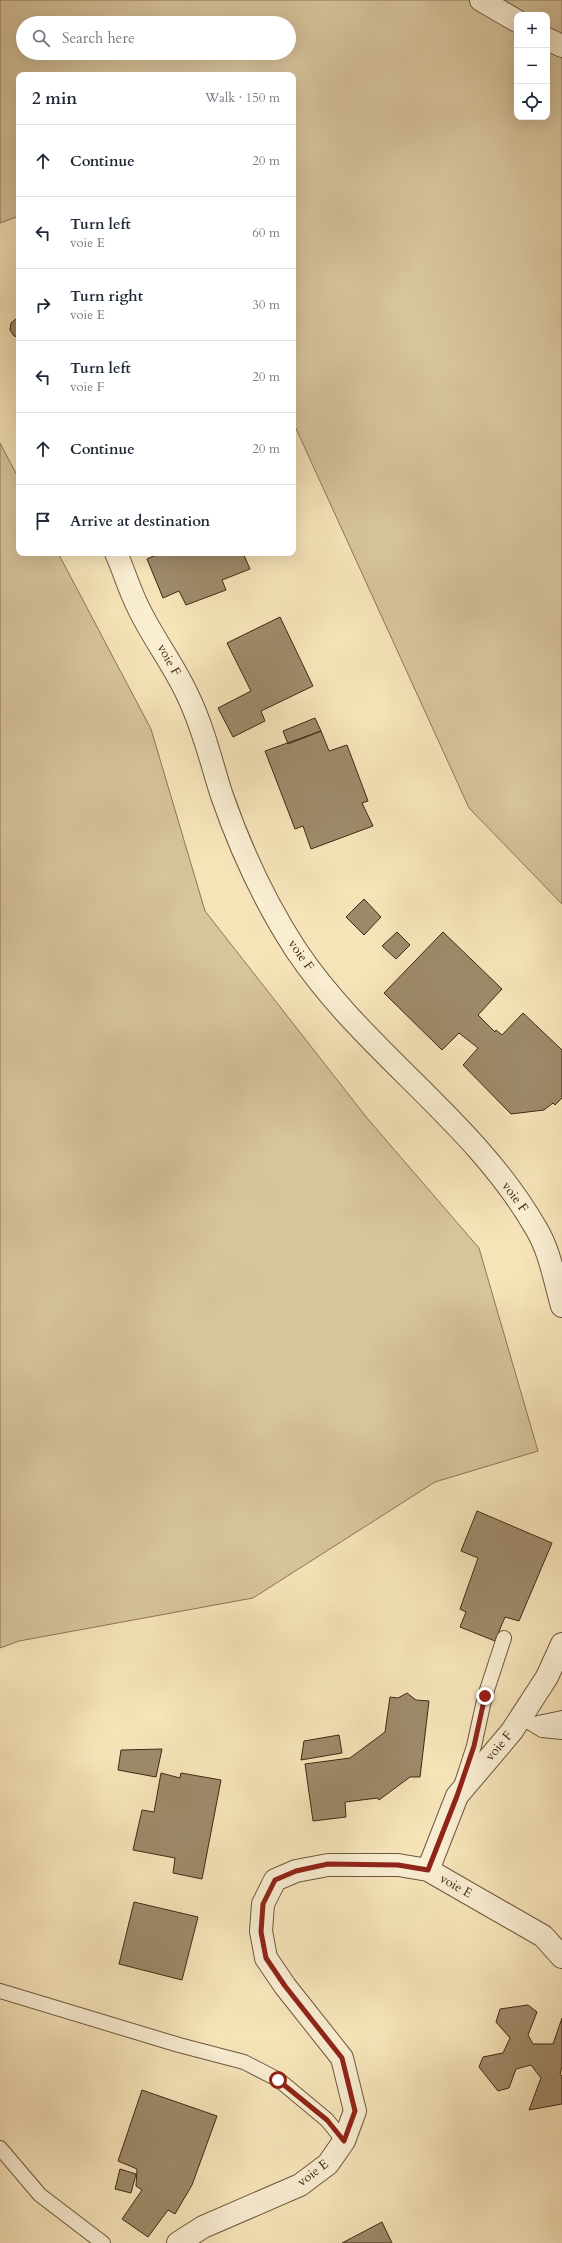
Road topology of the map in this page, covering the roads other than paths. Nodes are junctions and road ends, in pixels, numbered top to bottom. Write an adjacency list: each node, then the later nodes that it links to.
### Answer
1 (482, 0): 2 (street)
2 (514, 19)
3 (550, 40): 4 (street)
4 (562, 46)
5 (117, 556): 6 (street, voie F)
6 (562, 1306)
7 (504, 1638): 12 (lane)
8 (562, 1644): 10 (street, voie F)
9 (562, 1718): 10 (lane)
10 (527, 1721): 11 (lane); 12 (street, voie F)
11 (562, 1732)
12 (457, 1796): 13 (street, voie F)
13 (428, 1870): 14 (street, voie E); 16 (street, voie E)
14 (562, 1957)
15 (0, 1991): 16 (lane)
16 (344, 2141): 19 (street, voie E)
17 (0, 2148): 18 (lane)
18 (103, 2243)
19 (178, 2243)

